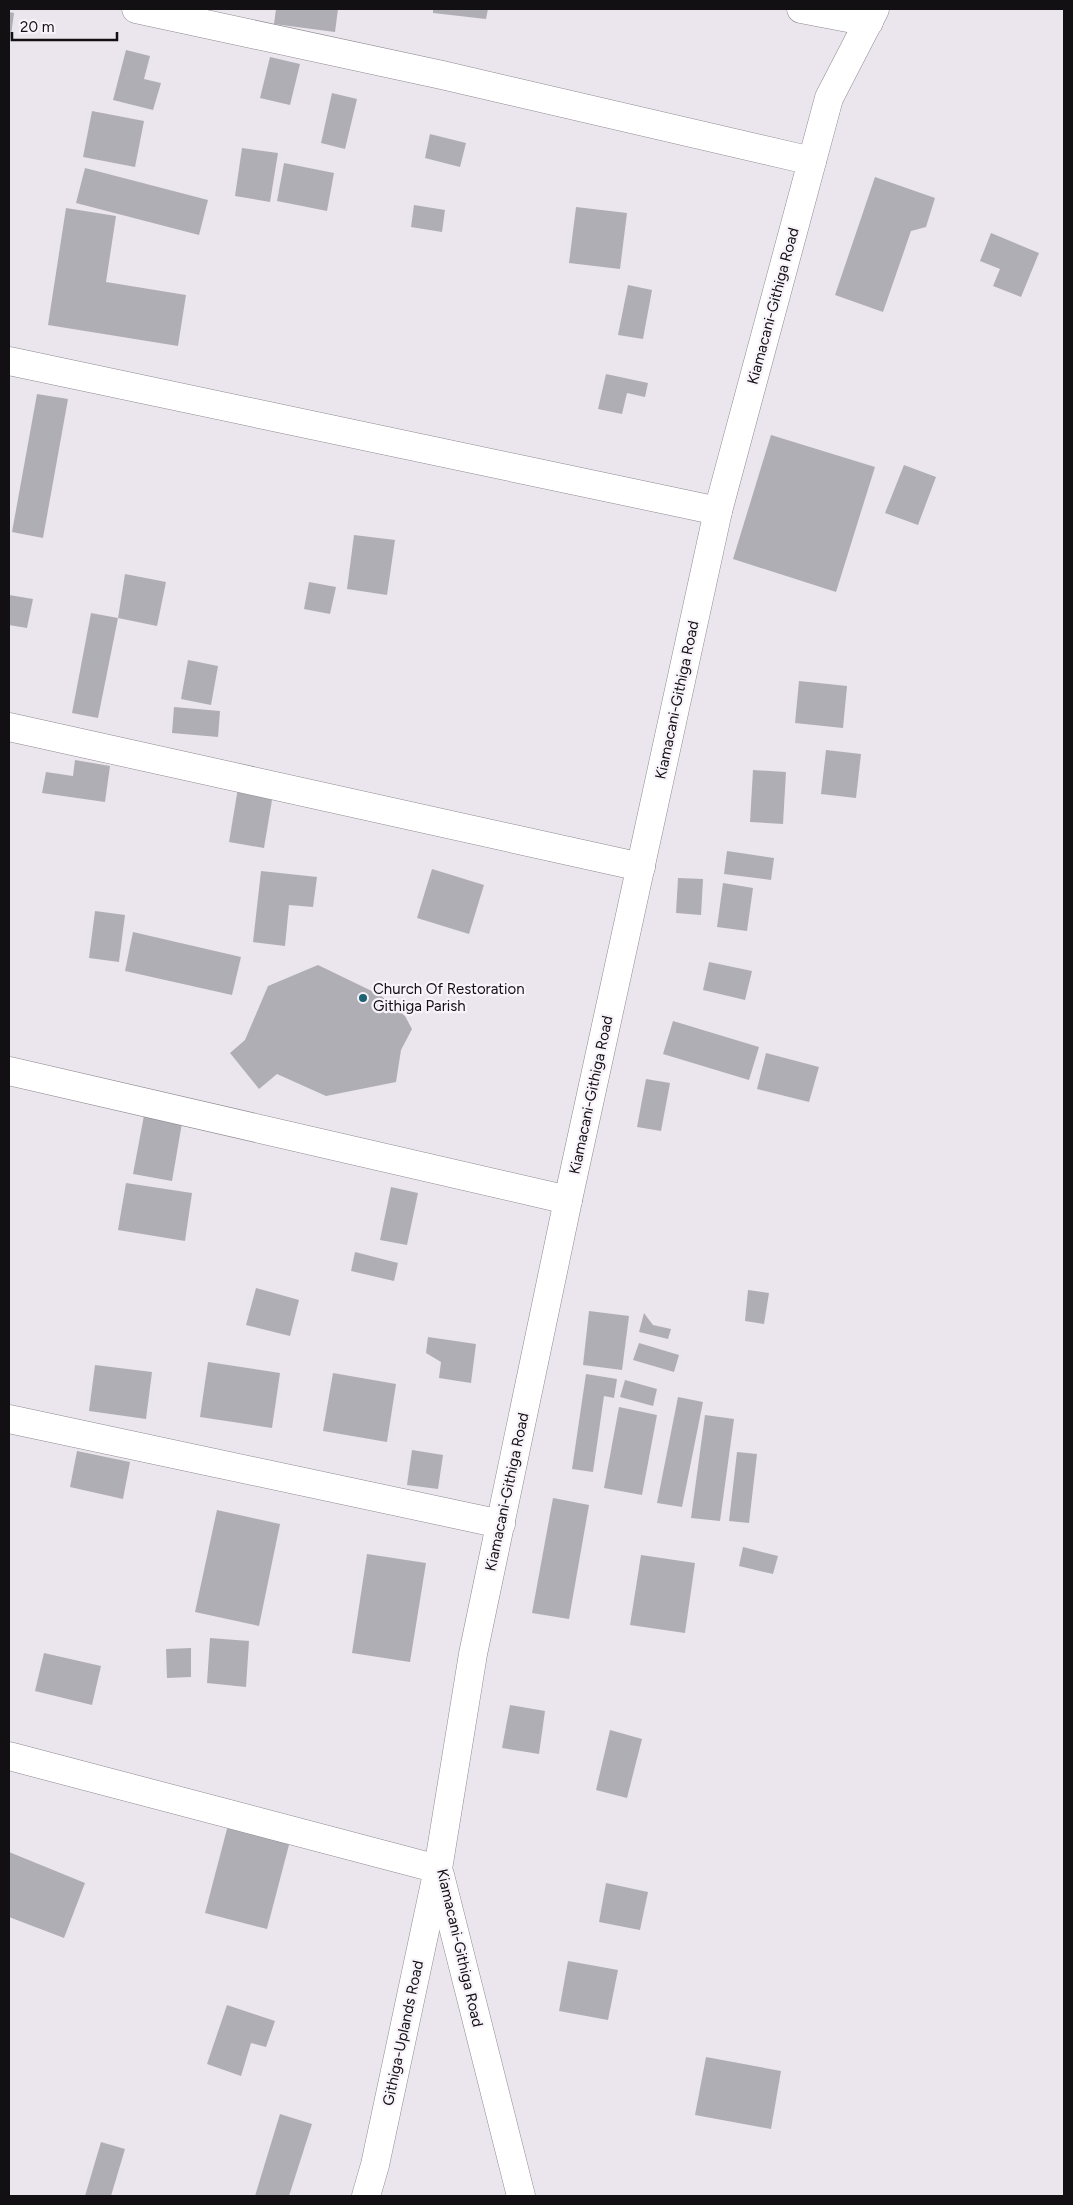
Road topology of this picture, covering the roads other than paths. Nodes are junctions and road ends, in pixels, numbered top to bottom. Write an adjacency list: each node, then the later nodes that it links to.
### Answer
1 (136, 9): 4 (street)
2 (801, 9): 3 (street)
3 (872, 15): 4 (street, Kiamacani-Githiga Road)
4 (812, 161): 6 (street, Kiamacani-Githiga Road)
5 (9, 362): 6 (street)
6 (718, 511): 8 (street, Kiamacani-Githiga Road)
7 (9, 727): 8 (street)
8 (641, 867): 10 (street, Kiamacani-Githiga Road)
9 (9, 1070): 10 (street)
10 (568, 1200): 12 (street, Kiamacani-Githiga Road)
11 (9, 1419): 12 (street)
12 (501, 1524): 14 (street, Kiamacani-Githiga Road)
13 (9, 1756): 14 (street)
14 (438, 1869): 15 (street, Githiga-Uplands Road); 16 (street, Kiamacani-Githiga Road)
15 (366, 2196)
16 (521, 2196)

